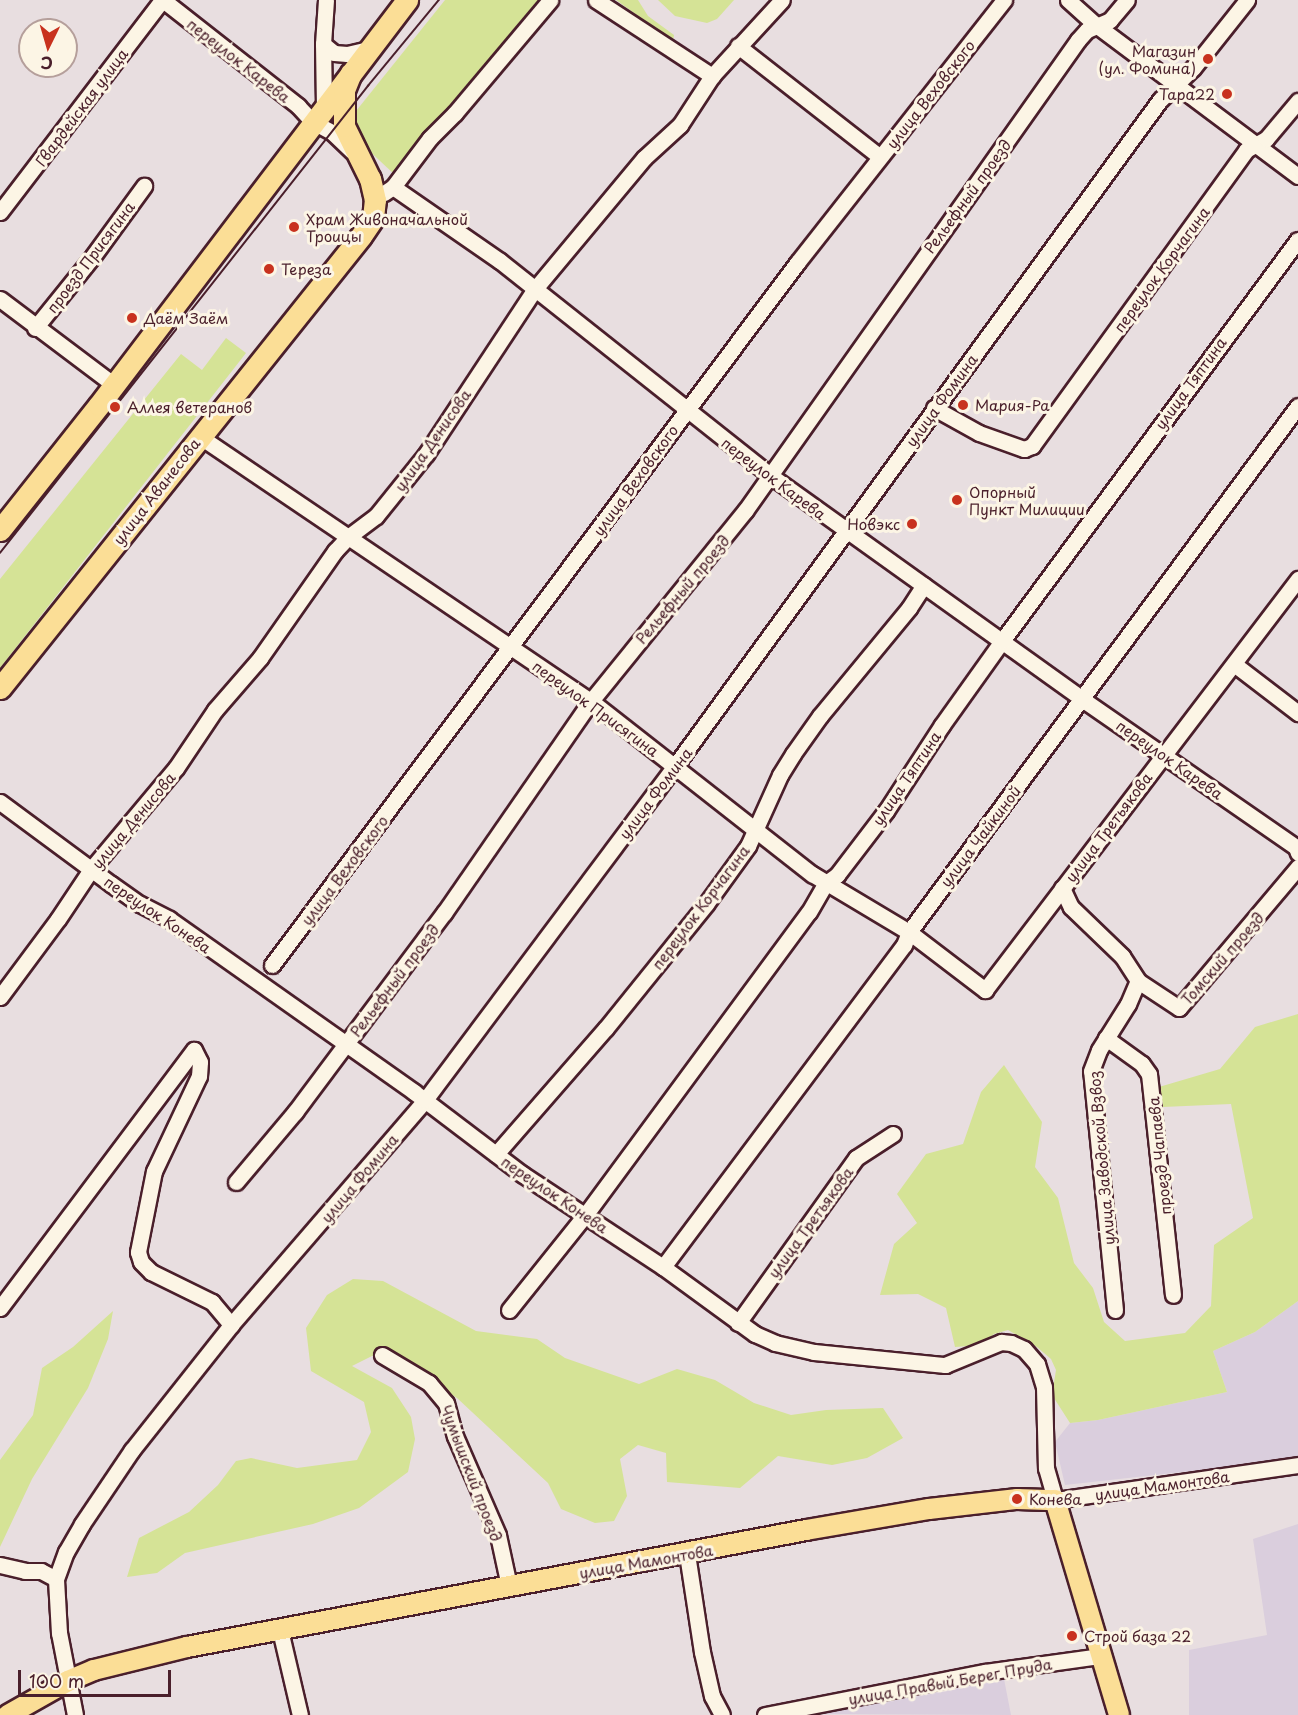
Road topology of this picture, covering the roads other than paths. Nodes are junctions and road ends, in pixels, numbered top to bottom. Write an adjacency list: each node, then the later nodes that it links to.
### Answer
1 (162, 0): 19 (street, переулок Карева); 27 (street, Гвардейская улица)
2 (326, 0): 12 (street)
3 (407, 0): 14 (highway)
4 (550, 0): 25 (street)
5 (596, 0): 16 (street)
6 (782, 0): 13 (street, улица Денисова)
7 (1004, 0): 21 (street, улица Веховского)
8 (1068, 0): 11 (street)
9 (1127, 0): 11 (street, Рельефный проезд)
10 (1247, 0): 17 (street, улица Фомина)
11 (1096, 25): 17 (street); 37 (street, Рельефный проезд)
12 (323, 44): 14 (street); 19 (street)
13 (738, 46): 16 (street, улица Денисова); 21 (street)
14 (369, 49): 15 (highway)
15 (351, 73): 19 (highway); 22 (highway)
16 (712, 76): 29 (street, улица Денисова)
17 (1176, 84): 20 (street); 34 (street, улица Фомина)
18 (1298, 101): 20 (street, переулок Корчагина)
19 (319, 115): 22 (street, переулок Карева); 32 (highway)
20 (1256, 144): 23 (street); 34 (street, переулок Корчагина)
21 (880, 157): 35 (street, улица Веховского)
22 (361, 160): 26 (highway)
23 (1298, 176)
24 (144, 186): 31 (street, проезд Присягина)
25 (393, 187): 26 (street); 29 (street, переулок Карева)
26 (375, 200): 36 (highway, улица Аванесова)
27 (0, 212)
28 (1298, 240): 43 (street, улица Тяптина)
29 (534, 290): 35 (street, переулок Карева); 40 (street, улица Денисова)
30 (0, 298): 31 (street)
31 (35, 328): 32 (street)
32 (114, 385): 38 (highway)
33 (1298, 406): 47 (street, улица Чайкиной)
34 (934, 408): 39 (street, улица Фомина)
35 (686, 411): 37 (street, переулок Карева); 44 (street, улица Веховского)
36 (199, 436): 40 (street, переулок Присягина); 46 (highway, улица Аванесова)
37 (771, 476): 39 (street, переулок Карева); 48 (street, Рельефный проезд)
38 (0, 530)
39 (846, 531): 42 (street, переулок Карева); 51 (street, улица Фомина)
40 (348, 537): 44 (street, переулок Присягина); 55 (street, улица Денисова)
41 (1298, 580): 45 (street, улица Третьякова)
42 (924, 585): 43 (street, переулок Карева); 53 (street, переулок Корчагина)
43 (1002, 641): 47 (street, переулок Карева); 57 (street, улица Тяптина)
44 (510, 649): 48 (street, переулок Присягина); 60 (street, улица Веховского)
45 (1234, 664): 49 (street); 50 (street, улица Третьякова)
46 (0, 688)
47 (1082, 699): 50 (street, переулок Карева); 59 (street, улица Чайкиной)
48 (591, 701): 51 (street, переулок Присягина); 65 (street, Рельефный проезд)
49 (1298, 713)
50 (1164, 753): 54 (street, переулок Карева); 58 (street, улица Третьякова)
51 (675, 766): 53 (street, переулок Присягина); 66 (street, улица Фомина)
52 (0, 802): 55 (street, переулок Конева)
53 (755, 829): 57 (street, переулок Присягина); 68 (street, переулок Корчагина)
54 (1298, 853)
55 (92, 868): 63 (street, улица Денисова); 65 (street, переулок Конева)
56 (1297, 869): 61 (street, Томский проезд)
57 (826, 883): 59 (street, переулок Присягина); 70 (street, улица Тяптина)
58 (1062, 888): 61 (street); 62 (street, улица Третьякова)
59 (909, 932): 62 (street, переулок Присягина); 71 (street, улица Чайкиной)
60 (272, 965)
61 (1138, 981): 64 (street, улица Заводской Взвоз)
62 (985, 990)
63 (0, 997)
64 (1106, 1038): 72 (street, проезд Чапаева); 75 (street, улица Заводской Взвоз)
65 (346, 1045): 66 (street, переулок Конева); 69 (street, Рельефный проезд)
66 (425, 1100): 68 (street, переулок Конева); 77 (street, улица Фомина)
67 (893, 1134): 76 (street, улица Третьякова)
68 (496, 1154): 70 (street, переулок Конева)
69 (236, 1182)
70 (586, 1214): 71 (street, переулок Конева); 74 (street, улица Тяптина)
71 (663, 1267): 76 (street, переулок Конева)
72 (1173, 1295)
73 (1, 1306): 77 (street)
74 (509, 1310)
75 (1115, 1310)
76 (738, 1323): 80 (street, переулок Конева)
77 (231, 1325): 83 (street, улица Фомина)
78 (382, 1355): 84 (street, Чумышский проезд)
79 (1298, 1465): 80 (street, улица Мамонтова)
80 (1055, 1500): 81 (main road, улица Мамонтова); 86 (main road)
81 (687, 1554): 84 (main road, улица Мамонтова); 91 (street)
82 (0, 1564): 83 (street)
83 (56, 1579): 87 (street)
84 (509, 1586): 85 (main road, улица Мамонтова)
85 (280, 1630): 87 (main road, улица Мамонтова); 90 (street)
86 (1101, 1656): 92 (street, улица Правый Берег Пруда); 93 (main road)
87 (68, 1681): 88 (main road, улица Мамонтова); 89 (street)
88 (8, 1715)
89 (75, 1715)
90 (300, 1715)
91 (722, 1715)
92 (765, 1715)
93 (1119, 1715)

